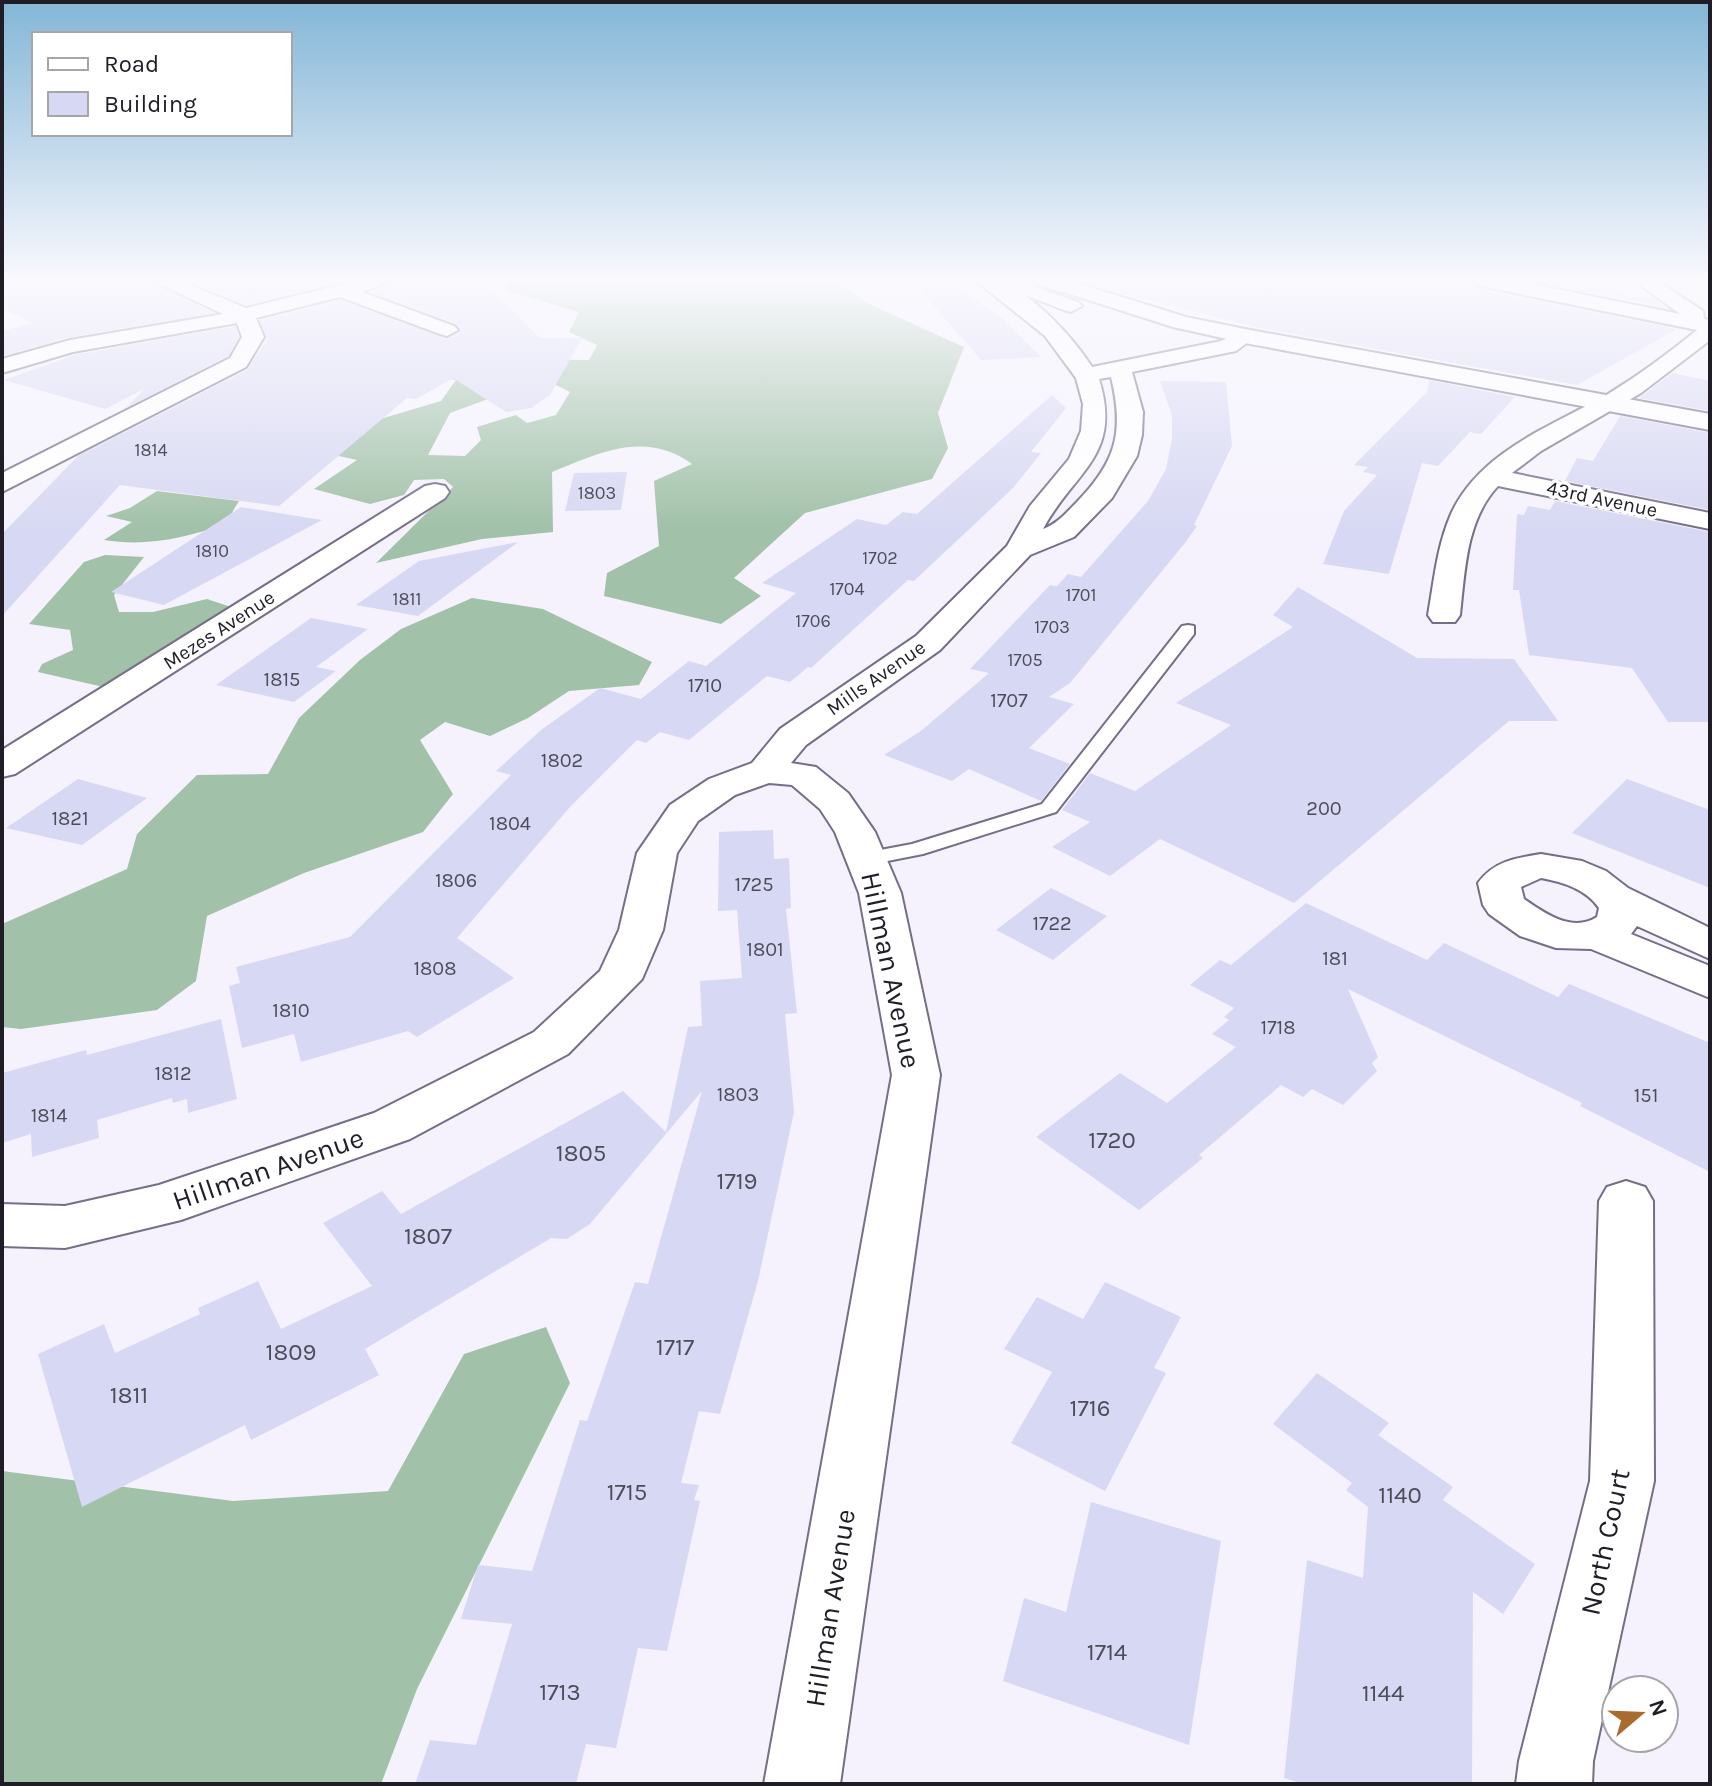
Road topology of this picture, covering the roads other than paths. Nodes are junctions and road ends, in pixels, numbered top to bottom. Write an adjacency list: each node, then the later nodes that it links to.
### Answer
1 (235, 363): 11 (street)
2 (1079, 363): 7 (street)
3 (1143, 363): 6 (street)
4 (1320, 363): 8 (street)
5 (1662, 363): 8 (street)
6 (1120, 369): 7 (street); 14 (street)
7 (1086, 375): 14 (street)
8 (1607, 405): 9 (street); 10 (street)
9 (1710, 422)
10 (1493, 477): 13 (street, 43rd Avenue); 15 (street)
11 (2, 484)
12 (435, 492): 17 (street, Mezes Avenue)
13 (1710, 521)
14 (1020, 549): 18 (street, Mills Avenue)
15 (1444, 615)
16 (1188, 630): 19 (lane)
17 (2, 766)
18 (765, 771): 19 (street, Hillman Avenue); 23 (street, Hillman Avenue)
19 (867, 859): 24 (street, Hillman Avenue)
20 (1710, 945): 21 (street)
21 (1710, 983)
22 (1626, 1201): 25 (street, North Court)
23 (2, 1225)
24 (802, 1784)
25 (1554, 1784)

